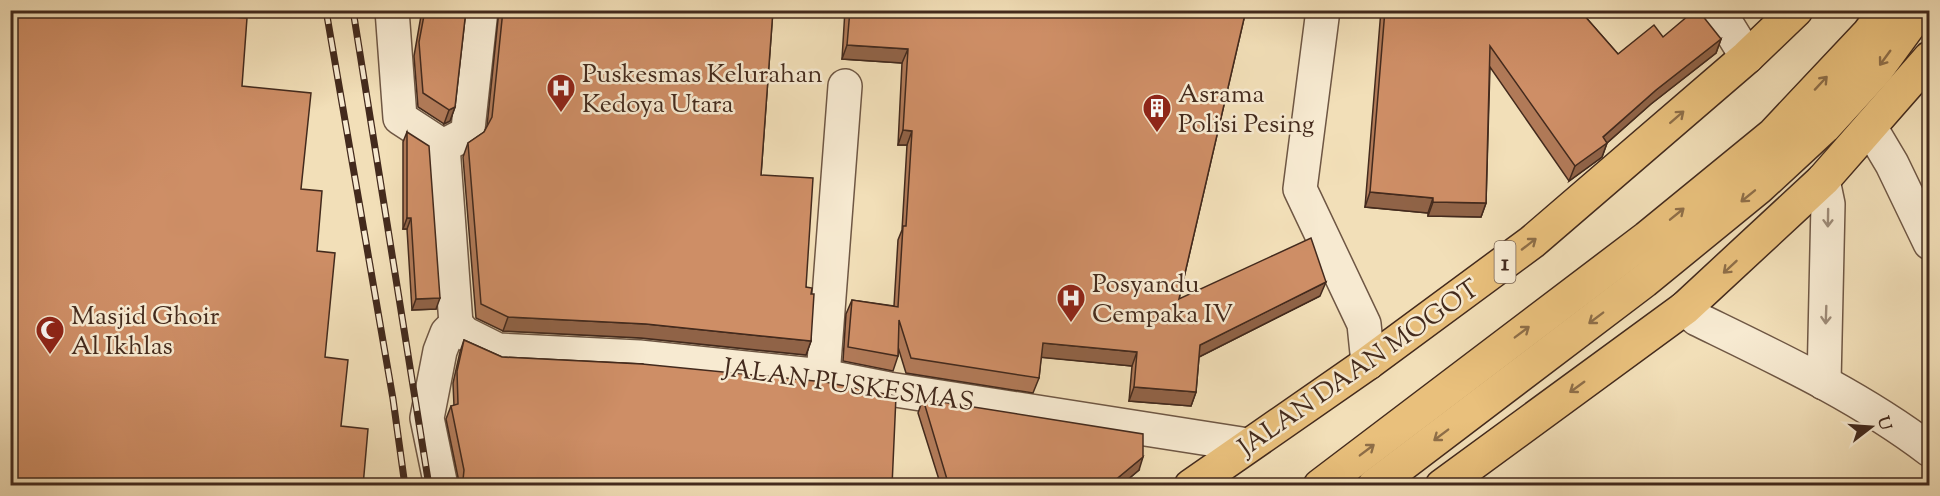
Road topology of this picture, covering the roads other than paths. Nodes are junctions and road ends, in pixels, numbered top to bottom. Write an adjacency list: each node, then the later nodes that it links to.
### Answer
1 (392, 10): 12 (street)
2 (481, 10): 12 (street)
3 (1323, 10): 17 (street)
4 (1718, 10): 8 (street)
5 (1796, 10): 8 (highway, JALAN DAAN MOGOT / 1)
6 (1886, 10): 24 (highway, one-way to 6)
7 (1920, 10): 25 (highway, one-way to 25)
8 (1747, 57): 17 (highway, JALAN DAAN MOGOT / 1, one-way to 8)
9 (1929, 58): 11 (highway)
10 (845, 86): 18 (street)
11 (1870, 127): 13 (highway); 14 (street)
12 (443, 146): 16 (street)
13 (1823, 180): 15 (highway, one-way to 15); 19 (street, one-way to 19)
14 (1929, 243)
15 (1686, 308): 19 (street); 26 (highway, one-way to 26)
16 (456, 324): 18 (street, JALAN PUSKESMAS); 23 (street)
17 (1368, 363): 20 (highway, JALAN DAAN MOGOT / 1)
18 (822, 375): 20 (street, JALAN PUSKESMAS)
19 (1824, 383): 21 (street)
20 (1248, 445): 22 (highway, JALAN DAAN MOGOT / 1)
21 (1929, 450)
22 (1195, 484)
23 (441, 486)
24 (1320, 486)
25 (1374, 486)
26 (1442, 486)

